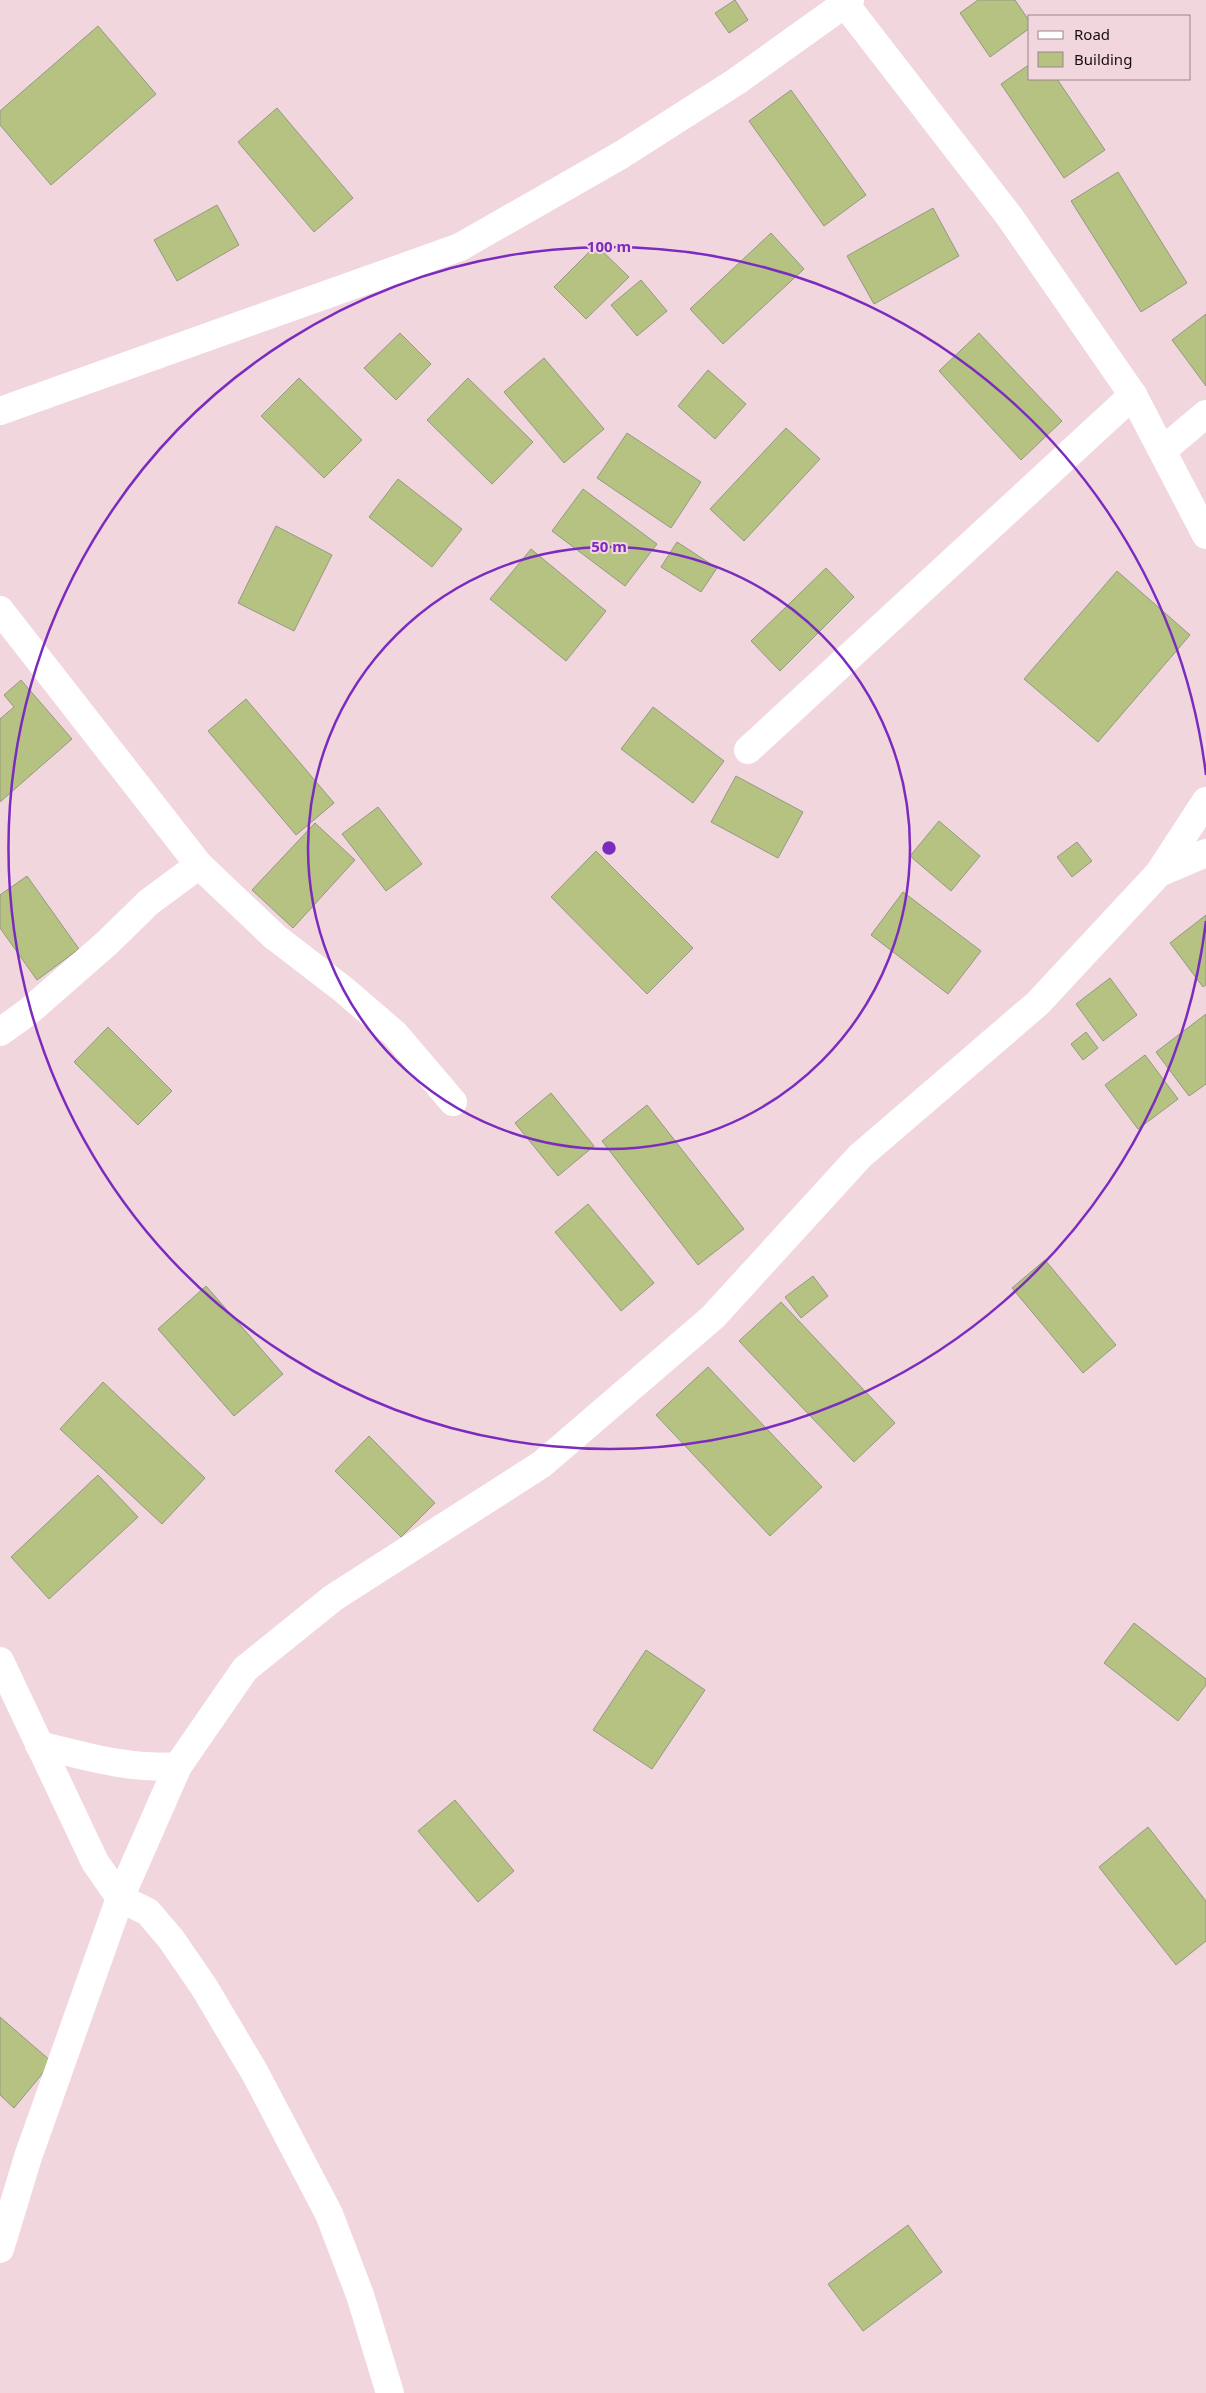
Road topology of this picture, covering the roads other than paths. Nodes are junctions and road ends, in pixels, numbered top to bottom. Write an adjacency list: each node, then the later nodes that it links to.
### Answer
1 (846, 1): 2 (street); 3 (street)
2 (1133, 394): 5 (street); 8 (street)
3 (0, 411)
4 (1206, 414): 5 (street)
5 (1162, 450): 6 (street)
6 (1206, 535)
7 (0, 610): 11 (street)
8 (748, 750)
9 (1206, 802): 12 (street)
10 (1206, 853): 12 (street)
11 (199, 865): 13 (street); 14 (street)
12 (1159, 873): 17 (street)
13 (0, 1032)
14 (453, 1102)
15 (0, 1661): 16 (street)
16 (39, 1745): 17 (street); 18 (street)
17 (178, 1766): 18 (street)
18 (120, 1898): 19 (street); 20 (street)
19 (0, 2249)
20 (390, 2393)

